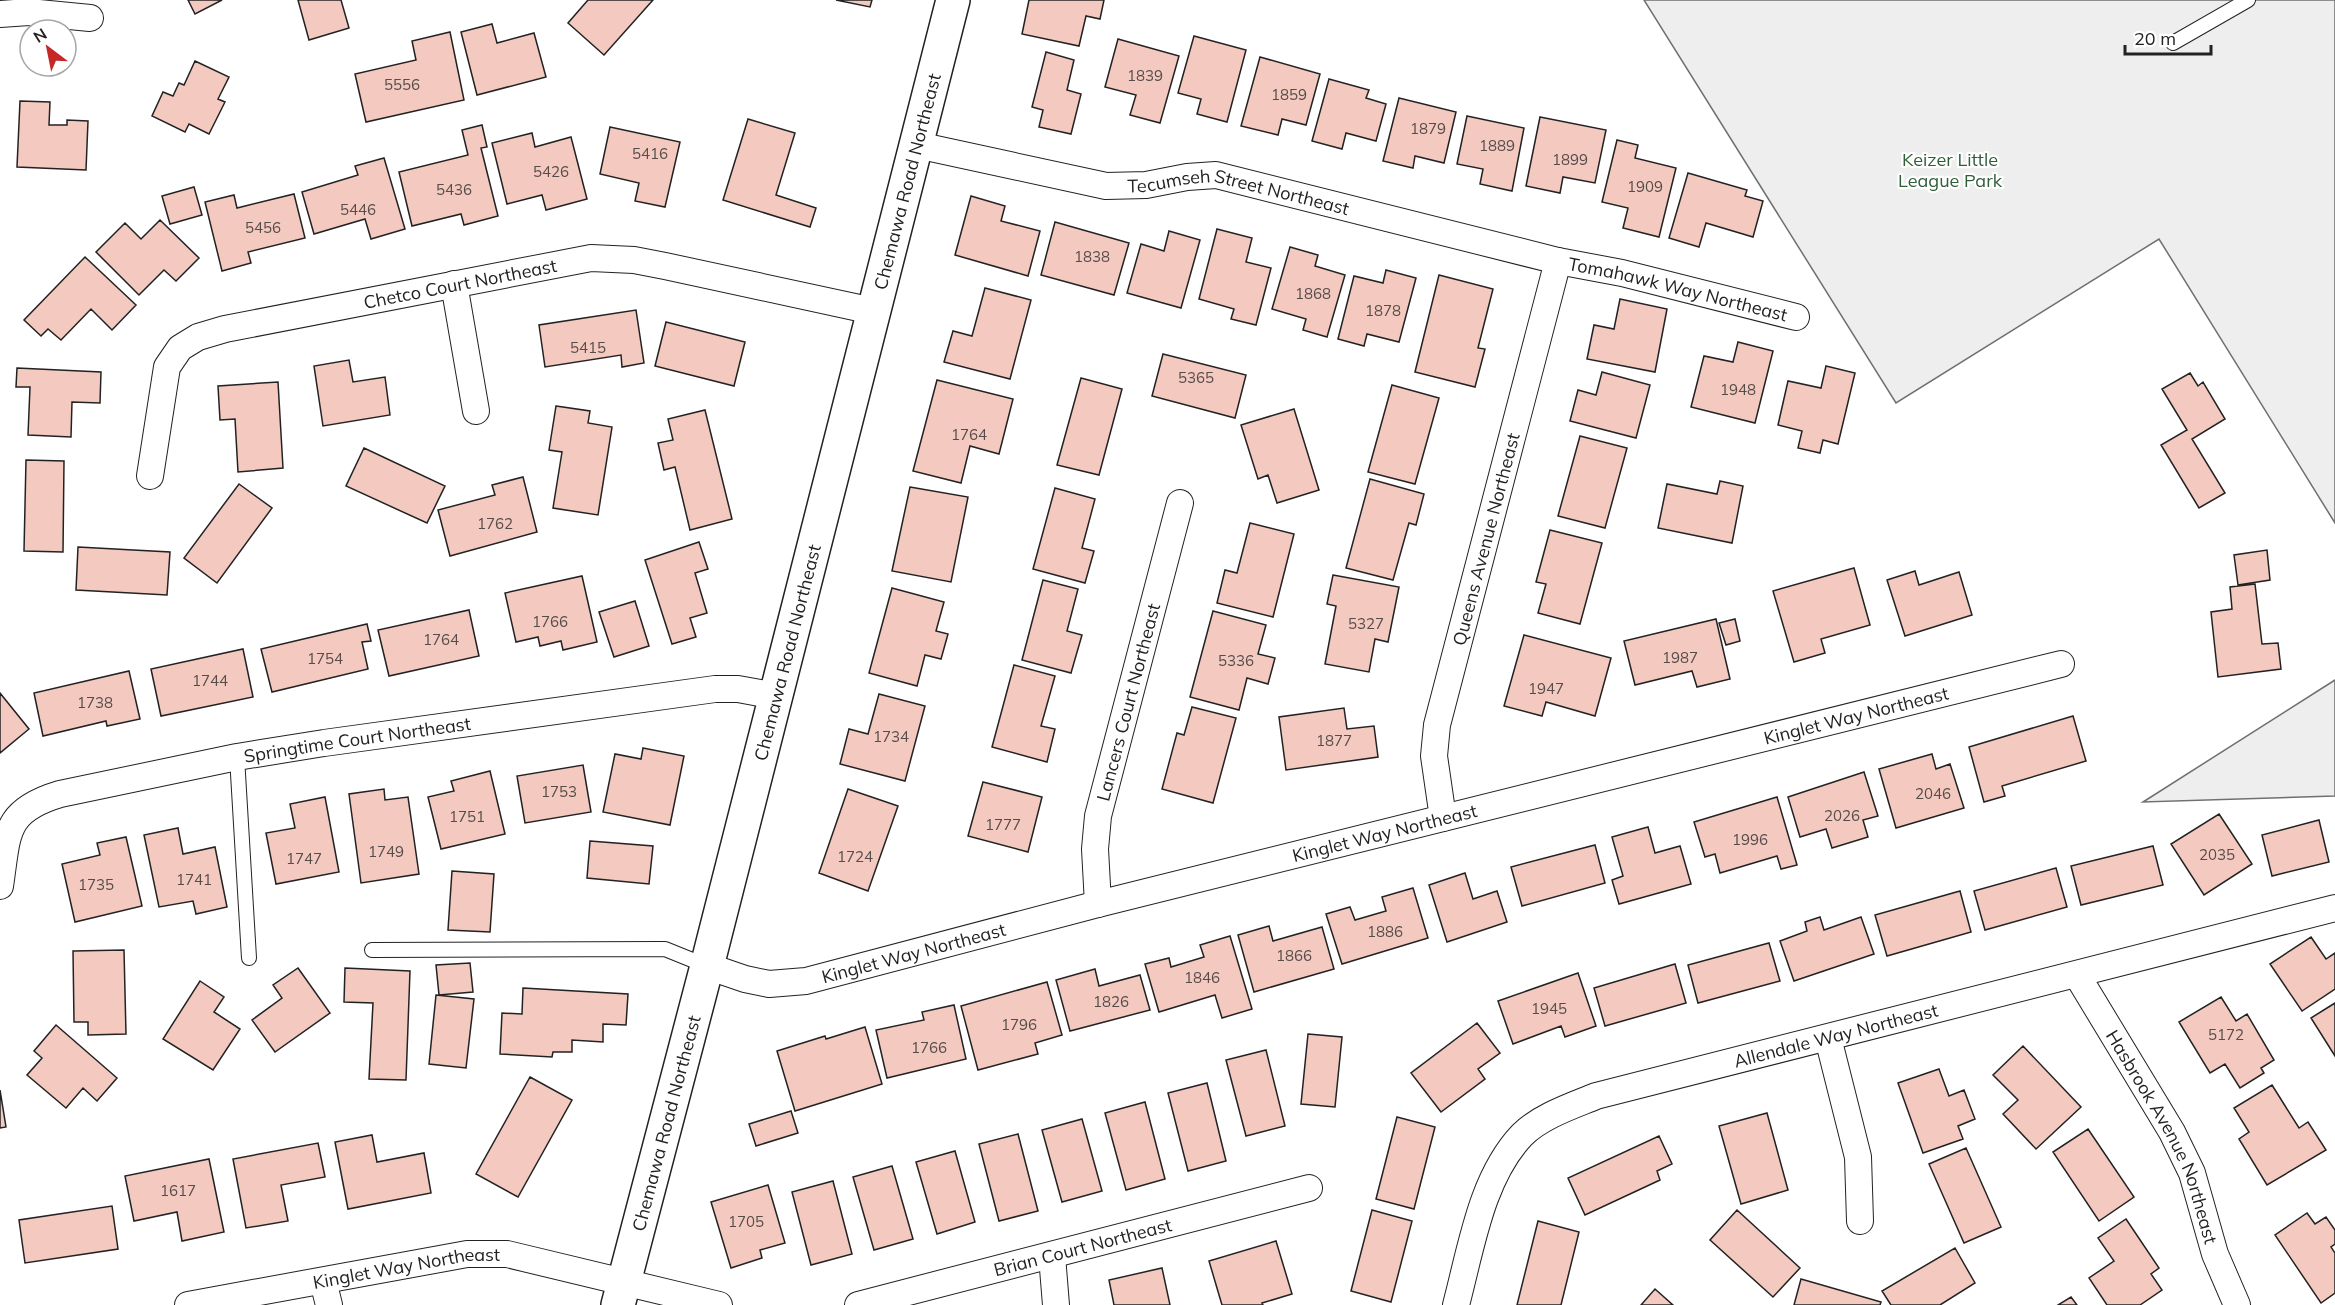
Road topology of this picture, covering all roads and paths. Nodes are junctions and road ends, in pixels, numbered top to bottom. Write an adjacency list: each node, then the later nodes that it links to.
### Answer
1 (953, 0): 6 (main road, Chemawa Road Northeast)
2 (2248, 0): 5 (lane)
3 (0, 15): 4 (street)
4 (90, 18)
5 (2173, 43)
6 (917, 145): 7 (street, Tecumseh Street Northeast); 9 (main road, Chemawa Road Northeast)
7 (1558, 261): 10 (street, Tomahawk Way Northeast); 17 (street, Queens Avenue Northeast)
8 (454, 284): 9 (street, Chetco Court Northeast); 11 (street); 12 (street, Chetco Court Northeast)
9 (873, 311): 15 (main road, Chemawa Road Northeast)
10 (1796, 317)
11 (476, 411)
12 (150, 476)
13 (1180, 503): 19 (street, Lancers Court Northeast)
14 (2061, 664): 17 (street, Kinglet Way Northeast)
15 (776, 696): 16 (street, Springtime Court Northeast); 23 (main road, Chemawa Road Northeast)
16 (237, 757): 18 (street, Springtime Court Northeast); 22 (lane)
17 (1443, 818): 19 (street, Kinglet Way Northeast)
18 (0, 886)
19 (1098, 904): 23 (street, Kinglet Way Northeast)
20 (2335, 908): 24 (street, Allendale Way Northeast)
21 (372, 950): 23 (lane)
22 (249, 958)
23 (707, 966): 30 (main road, Chemawa Road Northeast)
24 (2077, 975): 25 (street, Allendale Way Northeast); 36 (street, Hasbrook Avenue Northeast)
25 (1828, 1038): 27 (street); 35 (street, Allendale Way Northeast)
26 (1309, 1188): 28 (street, Brian Court Northeast)
27 (1860, 1221)
28 (1052, 1256): 33 (street, Brian Court Northeast); 34 (street)
29 (326, 1293): 30 (street, Kinglet Way Northeast); 31 (street, Kinglet Way Northeast)
30 (621, 1293): 32 (street)
31 (188, 1305)
32 (719, 1305)
33 (858, 1305)
34 (1056, 1305)
35 (1456, 1305)
36 (2237, 1305)

